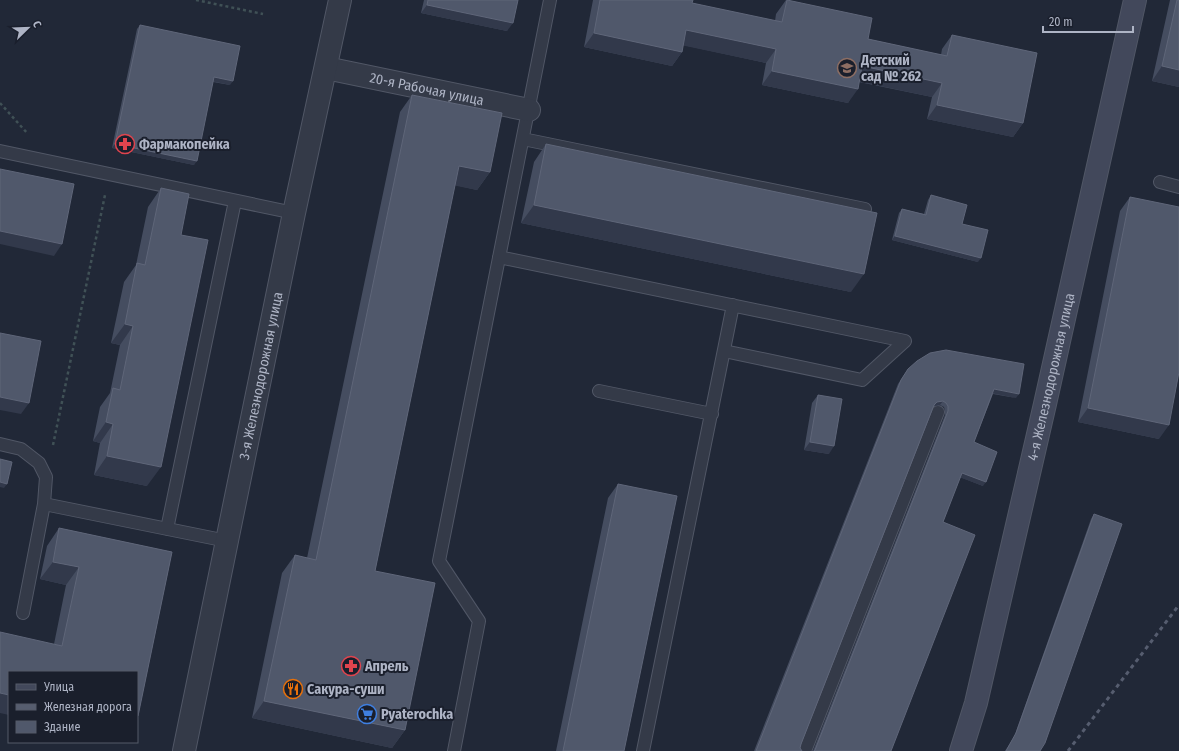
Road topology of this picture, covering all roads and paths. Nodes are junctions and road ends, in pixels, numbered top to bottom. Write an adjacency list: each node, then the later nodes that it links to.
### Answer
1 (196, 0): 5 (path)
2 (340, 0): 6 (street, 3-я Железнодорожная улица)
3 (550, 0): 7 (lane)
4 (1134, 0): 32 (main road, 4-я Железнодорожная улица)
5 (263, 14)
6 (326, 68): 7 (street, 20-я Рабочая улица); 15 (street, 3-я Железнодорожная улица)
7 (529, 110): 8 (lane)
8 (523, 139): 14 (lane); 16 (lane)
9 (0, 151): 10 (lane)
10 (109, 174): 13 (lane); 23 (path)
11 (1160, 182): 12 (lane)
12 (1179, 187)
13 (235, 201): 15 (lane); 25 (lane)
14 (865, 209)
15 (294, 213): 26 (street, 3-я Железнодорожная улица)
16 (499, 257): 17 (lane); 29 (lane)
17 (734, 305): 18 (lane); 18 (lane)
18 (724, 351): 21 (lane)
19 (599, 391): 21 (lane)
20 (938, 412): 31 (lane)
21 (712, 414): 30 (lane)
22 (0, 444): 23 (lane)
23 (46, 477): 24 (lane)
24 (44, 504): 25 (lane); 27 (lane)
25 (167, 529): 26 (lane)
26 (227, 541): 28 (street, 3-я Железнодорожная улица)
27 (23, 613)
28 (184, 751)
29 (454, 751)
30 (643, 751)
31 (805, 751)
32 (961, 751)

